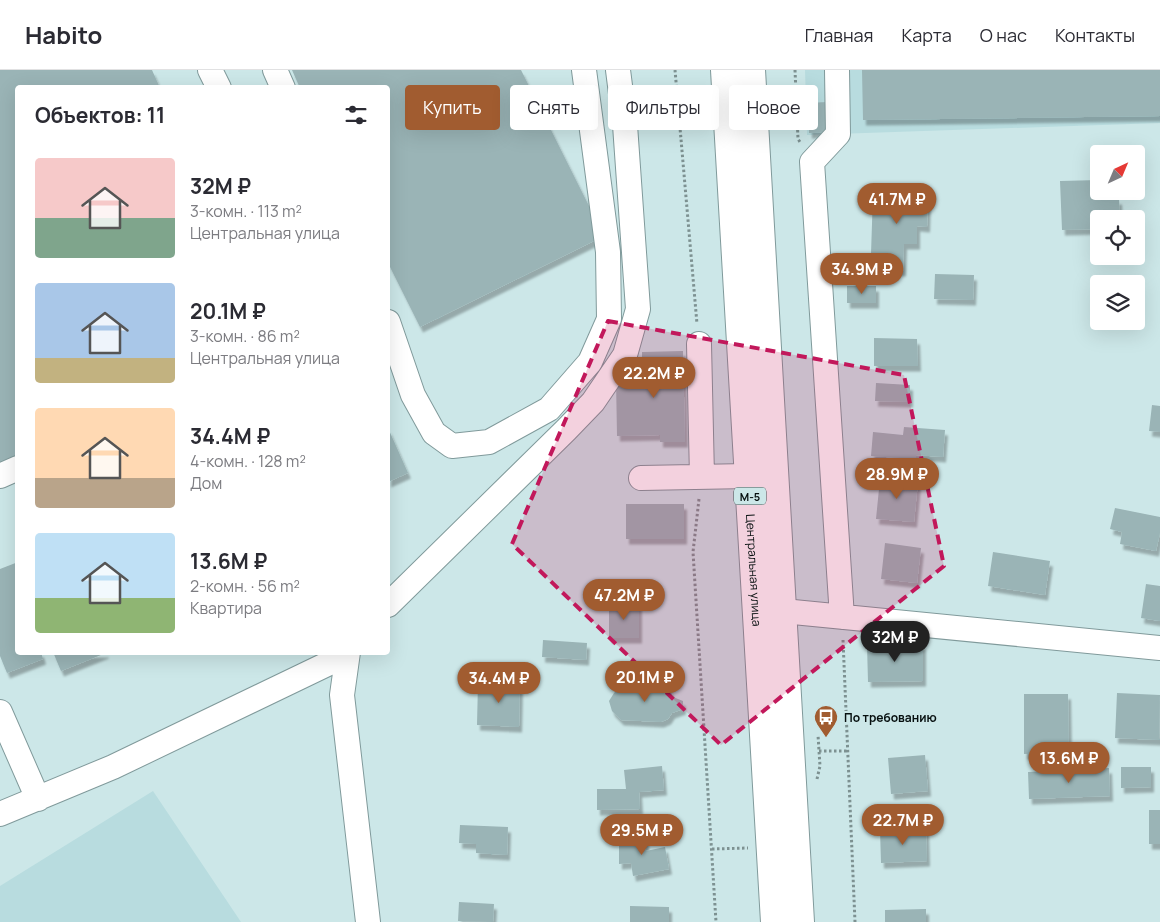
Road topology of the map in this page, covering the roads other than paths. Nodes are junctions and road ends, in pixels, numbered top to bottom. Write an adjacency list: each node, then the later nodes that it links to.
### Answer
1 (210, 70): 8 (street)
2 (275, 70): 9 (street)
3 (584, 70): 10 (street)
4 (618, 70): 17 (street)
5 (725, 70): 14 (main road, Центральная улица / М-5)
6 (751, 70): 18 (main road, М-5)
7 (837, 70): 19 (street)
8 (217, 85)
9 (282, 85)
10 (390, 328)
11 (699, 344): 15 (street)
12 (15, 469): 13 (street)
13 (0, 476)
14 (748, 476): 15 (street); 27 (main road, Центральная улица / М-5)
15 (702, 477): 16 (street)
16 (641, 478)
17 (390, 603)
18 (783, 611): 19 (street); 28 (main road, М-5)
19 (842, 617): 20 (street)
20 (1160, 648)
21 (345, 655): 24 (street)
22 (347, 655): 26 (street)
23 (0, 712): 24 (street)
24 (38, 799): 25 (street)
25 (0, 814)
26 (368, 922)
27 (775, 922)
28 (800, 922)

